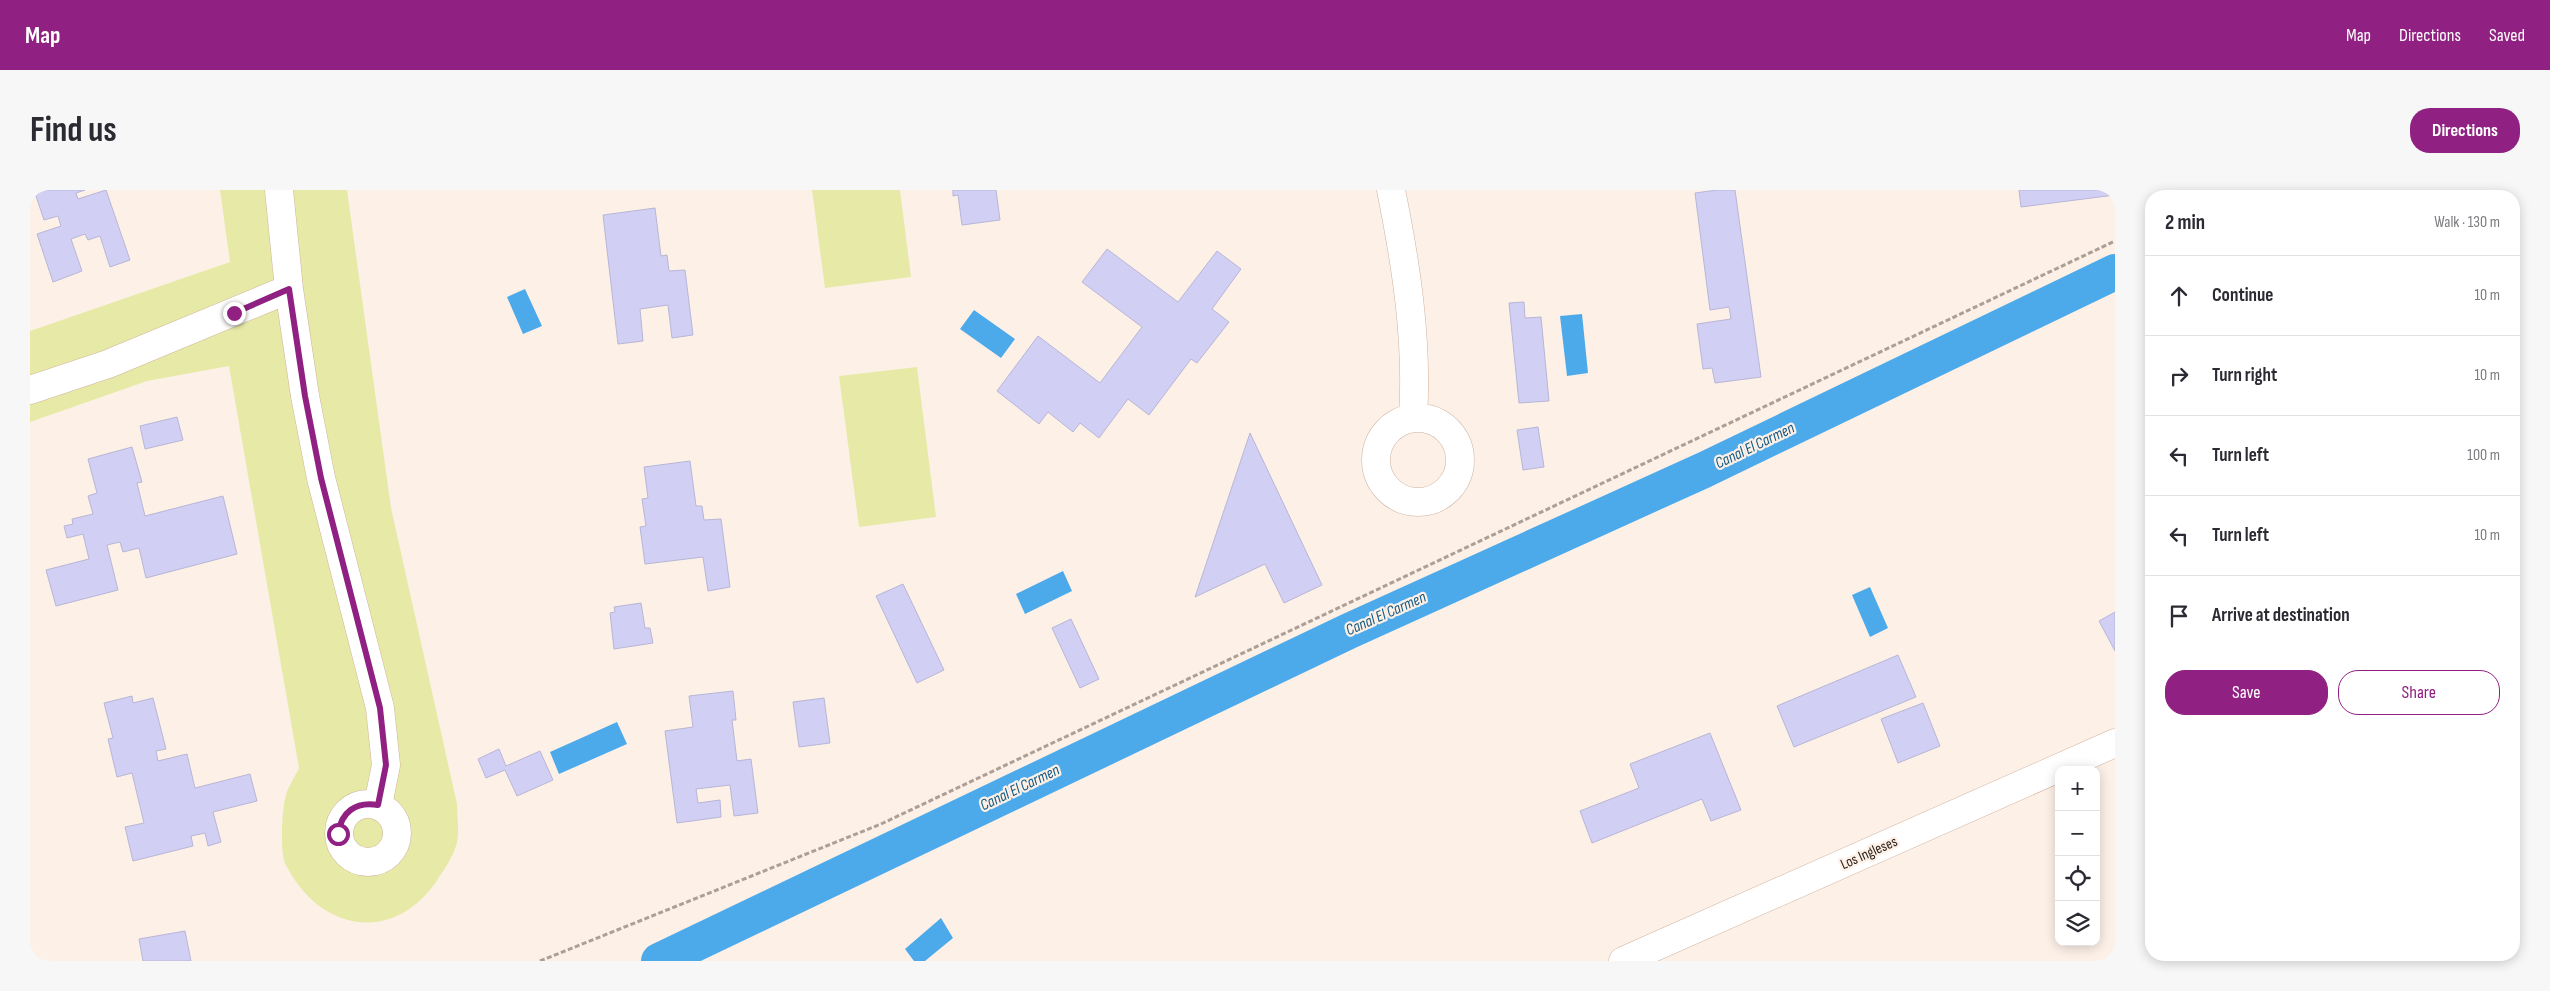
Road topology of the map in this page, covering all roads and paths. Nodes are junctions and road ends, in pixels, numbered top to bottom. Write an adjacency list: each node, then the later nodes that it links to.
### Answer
1 (279, 190): 4 (street)
2 (1391, 190): 6 (street)
3 (2115, 241): 9 (path)
4 (289, 289): 5 (street); 8 (street)
5 (30, 390)
6 (1413, 417)
7 (2115, 743): 10 (street, Los Ingleses)
8 (378, 805)
9 (540, 961)
10 (1623, 961)

